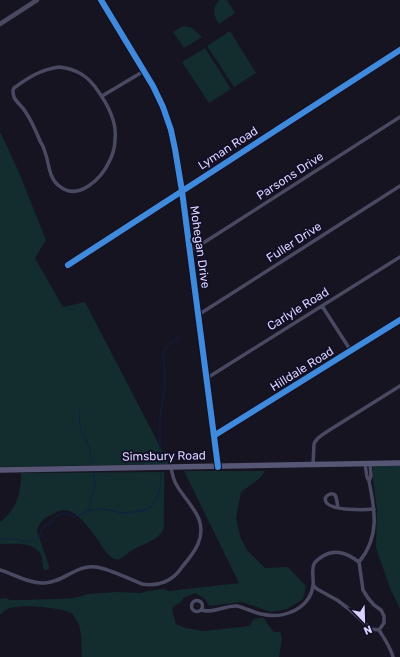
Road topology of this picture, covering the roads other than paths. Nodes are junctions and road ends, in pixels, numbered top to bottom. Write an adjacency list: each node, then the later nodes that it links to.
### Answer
1 (37, 0): 3 (street)
2 (101, 0): 5 (street, Mohegan Drive)
3 (0, 24)
4 (400, 50): 9 (street, Lyman Road)
5 (144, 71): 6 (street); 9 (street, Mohegan Drive)
6 (102, 96): 6 (street)
7 (400, 117): 10 (street, Parsons Drive)
8 (400, 186): 14 (street, Fuller Drive)
9 (182, 191): 10 (street, Mohegan Drive); 12 (street, Lyman Road)
10 (190, 251): 14 (street, Mohegan Drive)
11 (400, 258): 13 (street, Carlyle Road)
12 (68, 265)
13 (322, 306): 16 (street); 17 (street, Carlyle Road)
14 (198, 315): 17 (street, Mohegan Drive)
15 (400, 320): 16 (street, Hilldale Road)
16 (351, 352): 19 (street, Hilldale Road)
17 (207, 378): 19 (street, Mohegan Drive)
18 (400, 386): 22 (street)
19 (215, 435): 24 (street, Mohegan Drive)
20 (400, 463): 21 (main road, Simsbury Road)
21 (368, 464): 22 (main road, Simsbury Road); 27 (street)
22 (313, 465): 24 (main road, Simsbury Road)
23 (171, 467): 24 (main road, Simsbury Road); 25 (main road, Simsbury Road); 29 (street)
24 (218, 467)
25 (0, 470)
26 (338, 507): 27 (street)
27 (374, 510): 28 (street)
28 (360, 562): 30 (street); 32 (street)
29 (0, 570)
30 (313, 585): 31 (street); 32 (street)
31 (201, 610)
32 (379, 630): 33 (street)
33 (393, 657)

